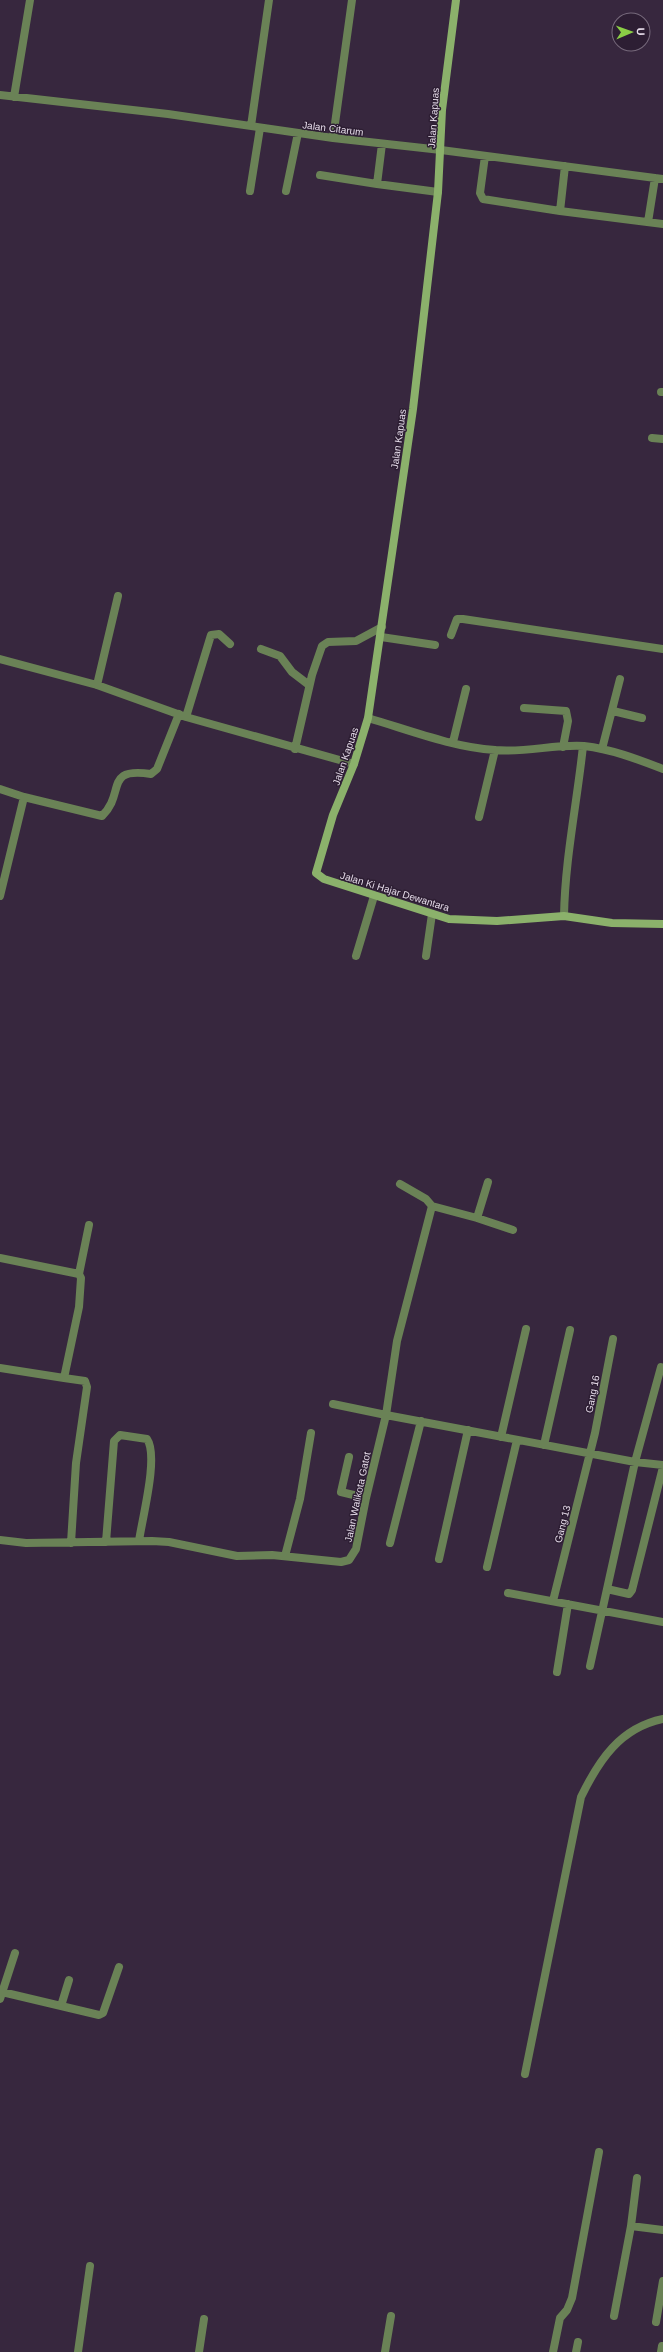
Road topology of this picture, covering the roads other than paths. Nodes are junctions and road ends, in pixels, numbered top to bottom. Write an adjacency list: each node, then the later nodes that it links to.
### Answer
1 (30, 0): 6 (street)
2 (269, 0): 7 (street)
3 (352, 0): 10 (street)
4 (456, 0): 12 (main road, Jalan Kapuas)
5 (0, 95): 6 (street, Jalan Citarum)
6 (14, 97): 7 (street, Jalan Citarum)
7 (251, 126): 8 (street, Jalan Citarum)
8 (260, 128): 9 (street, Jalan Citarum); 18 (street)
9 (298, 133): 10 (street, Jalan Citarum); 19 (street)
10 (333, 138): 11 (street, Jalan Citarum)
11 (382, 144): 12 (street, Jalan Citarum); 17 (street)
12 (441, 150): 13 (street, Jalan Citarum); 20 (main road, Jalan Kapuas)
13 (485, 156): 14 (street, Jalan Citarum); 21 (street)
14 (565, 166): 16 (street, Jalan Citarum); 21 (street)
15 (320, 175): 17 (street)
16 (659, 179): 22 (street)
17 (377, 184): 20 (street)
18 (250, 191)
19 (286, 191)
20 (438, 192): 27 (main road, Jalan Kapuas)
21 (560, 211): 22 (street)
22 (648, 222): 23 (street)
23 (663, 224)
24 (652, 438): 25 (street)
25 (663, 438)
26 (118, 596): 36 (street)
27 (382, 627): 29 (main road, Jalan Kapuas); 37 (street)
28 (451, 636): 33 (street)
29 (381, 637): 31 (street); 42 (main road, Jalan Kapuas)
30 (230, 644): 41 (street)
31 (435, 645)
32 (262, 649): 37 (street)
33 (663, 649)
34 (0, 658): 36 (street)
35 (620, 679): 40 (street)
36 (97, 685): 41 (street)
37 (309, 685): 47 (street)
38 (466, 690): 44 (street)
39 (524, 708): 46 (street)
40 (613, 710): 43 (street); 48 (street)
41 (182, 716): 47 (street); 53 (street)
42 (368, 718): 44 (street); 50 (main road, Jalan Kapuas)
43 (642, 718)
44 (452, 742): 49 (street)
45 (583, 746): 46 (street); 48 (street); 59 (street)
46 (563, 747): 49 (street)
47 (295, 749): 50 (street)
48 (602, 749): 51 (street)
49 (495, 750): 54 (street)
50 (350, 763): 55 (main road, Jalan Kapuas)
51 (663, 769)
52 (0, 789): 53 (street)
53 (24, 797): 56 (street)
54 (479, 817)
55 (316, 873): 57 (main road, Jalan Ki Hajar Dewantara)
56 (1, 892)
57 (374, 896): 58 (main road, Jalan Ki Hajar Dewantara); 61 (street)
58 (432, 914): 59 (main road, Jalan Ki Hajar Dewantara); 62 (street)
59 (564, 916): 60 (main road, Jalan Ki Hajar Dewantara)
60 (663, 924)
61 (356, 956)
62 (426, 956)
63 (488, 1182): 66 (street)
64 (400, 1184): 65 (street)
65 (432, 1206): 66 (street); 78 (street, Jalan Walikota Gatot)
66 (477, 1218): 68 (street)
67 (88, 1225): 70 (street)
68 (513, 1230)
69 (0, 1258): 70 (street)
70 (79, 1274): 76 (street)
71 (526, 1329): 82 (street)
72 (570, 1330): 84 (street)
73 (613, 1340): 85 (street, Gang 16)
74 (661, 1367): 87 (street)
75 (0, 1368): 76 (street)
76 (64, 1378): 92 (street)
77 (333, 1404): 78 (street)
78 (386, 1415): 79 (street); 89 (street, Jalan Walikota Gatot)
79 (421, 1421): 80 (street); 94 (street)
80 (468, 1430): 82 (street); 96 (street)
81 (312, 1433): 95 (street)
82 (501, 1436): 83 (street)
83 (517, 1440): 84 (street); 97 (street)
84 (544, 1445): 85 (street)
85 (590, 1453): 87 (street); 100 (street, Gang 13)
86 (349, 1457): 89 (street)
87 (636, 1462): 88 (street); 98 (street)
88 (663, 1466): 98 (street)
89 (366, 1498): 95 (street, Jalan Walikota Gatot)
90 (0, 1540): 92 (street, Jalan Walikota Gatot)
91 (139, 1541): 93 (street, Jalan Walikota Gatot); 93 (street); 95 (street, Jalan Walikota Gatot)
92 (71, 1542): 93 (street, Jalan Walikota Gatot)
93 (106, 1542)
94 (390, 1543)
95 (285, 1556)
96 (439, 1559)
97 (487, 1567)
98 (607, 1589): 102 (street)
99 (508, 1593): 100 (street)
100 (553, 1601): 101 (street)
101 (568, 1604): 102 (street); 105 (street)
102 (603, 1610): 103 (street); 104 (street)
103 (663, 1622)
104 (590, 1666)
105 (557, 1672)
106 (663, 1719): 112 (street)
107 (15, 1953): 110 (street)
108 (119, 1967): 111 (street)
109 (68, 1980): 111 (street)
110 (1, 1995): 111 (street)
111 (61, 2006)
112 (525, 2074)
113 (599, 2152): 127 (street)
114 (637, 2178): 115 (street)
115 (631, 2226): 116 (street); 120 (street)
116 (663, 2230)
117 (90, 2266): 124 (street)
118 (663, 2281): 122 (street)
119 (391, 2316): 126 (street)
120 (614, 2316)
121 (204, 2319): 125 (street)
122 (656, 2322)
123 (578, 2342): 128 (street)
124 (78, 2352)
125 (199, 2352)
126 (385, 2352)
127 (553, 2352)
128 (576, 2352)

